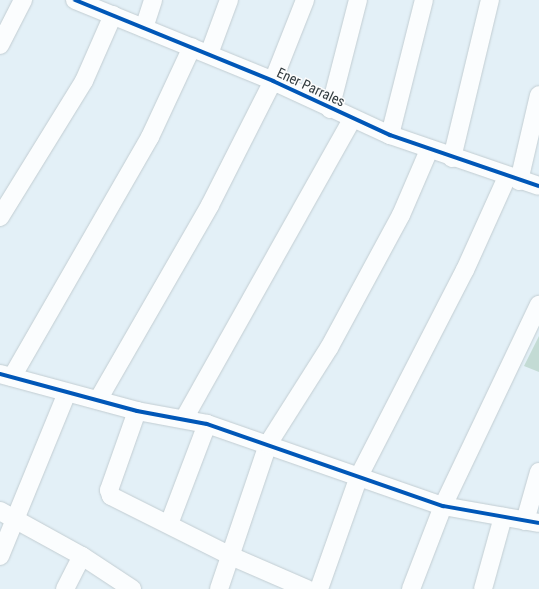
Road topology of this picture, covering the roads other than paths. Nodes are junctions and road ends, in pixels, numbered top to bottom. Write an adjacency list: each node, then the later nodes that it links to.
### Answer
1 (23, 0): 11 (street)
2 (77, 0): 9 (street, Ener Parrales)
3 (152, 0): 10 (street)
4 (229, 0): 13 (street)
5 (305, 0): 14 (street)
6 (358, 0): 16 (street)
7 (424, 0): 18 (street)
8 (490, 0): 20 (street)
9 (113, 15): 10 (street, Ener Parrales); 23 (street)
10 (144, 28): 12 (street, Ener Parrales)
11 (0, 45)
12 (192, 47): 13 (street, Ener Parrales); 25 (street)
13 (209, 54): 14 (street, Ener Parrales)
14 (273, 81): 16 (street, Ener Parrales); 27 (street)
15 (539, 95): 21 (street)
16 (330, 109): 17 (street, Ener Parrales)
17 (352, 119): 18 (street, Ener Parrales); 29 (street)
18 (390, 136): 19 (street, Ener Parrales)
19 (429, 150): 20 (street, Ener Parrales); 31 (street)
20 (452, 158): 21 (street, Ener Parrales)
21 (513, 179): 22 (street, Ener Parrales); 33 (street)
22 (539, 186)
23 (0, 217)
24 (539, 305): 34 (street)
25 (6, 375): 26 (street)
26 (67, 393): 27 (street); 37 (street)
27 (98, 400): 28 (street)
28 (137, 411): 29 (street); 39 (street)
29 (185, 417): 30 (street)
30 (207, 424): 31 (street); 39 (street)
31 (268, 444): 33 (street); 42 (street)
32 (539, 472): 38 (street)
33 (359, 476): 34 (street); 47 (street)
34 (443, 506): 36 (street); 48 (street)
35 (0, 511): 37 (street)
36 (503, 517): 38 (street); 49 (street)
37 (17, 519): 40 (street); 41 (street)
38 (532, 522)
39 (169, 524): 42 (street)
40 (0, 556)
41 (82, 556): 43 (street); 44 (street)
42 (231, 556): 45 (street); 46 (street)
43 (65, 589)
44 (132, 589)
45 (219, 589)
46 (307, 589)
47 (320, 589)
48 (411, 589)
49 (483, 589)

